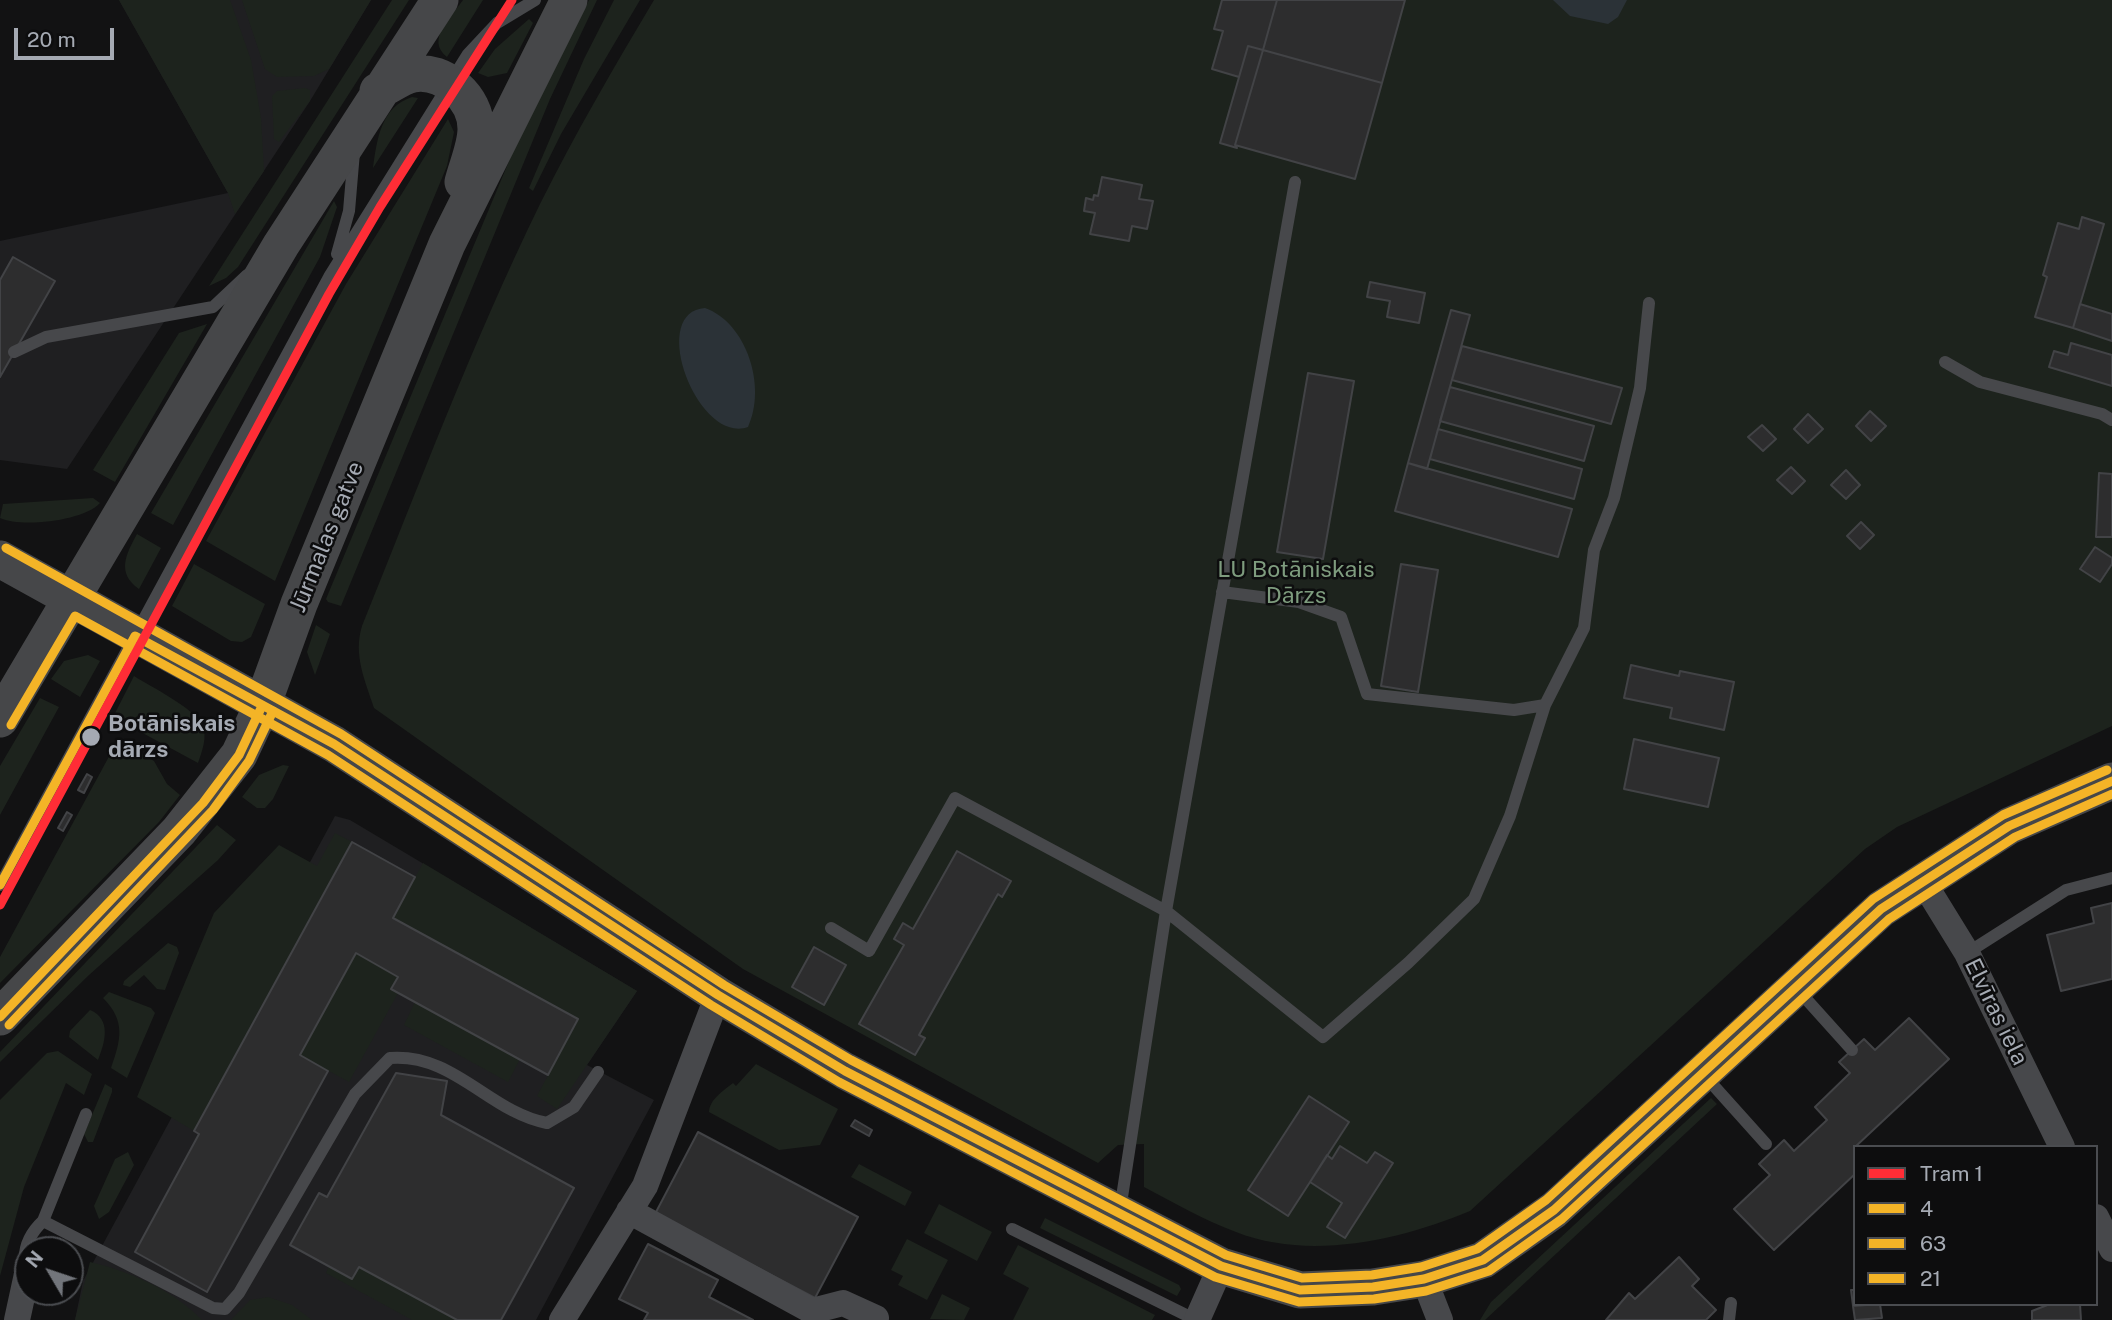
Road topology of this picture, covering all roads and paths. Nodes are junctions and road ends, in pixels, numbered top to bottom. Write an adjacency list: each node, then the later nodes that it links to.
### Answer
1 (440, 0): 5 (street)
2 (535, 0): 4 (lane)
3 (569, 0): 7 (street, Jūrmalas gatve)
4 (449, 83): 5 (street); 7 (street); 9 (lane)
5 (371, 102): 8 (street); 9 (lane)
6 (1295, 182): 15 (lane)
7 (447, 244): 18 (street, Jūrmalas gatve)
8 (281, 245): 11 (lane); 16 (street)
9 (329, 277): 17 (lane)
10 (1649, 303): 19 (lane)
11 (14, 352)
12 (1945, 362): 13 (lane)
13 (2112, 420)
14 (0, 559): 16 (street)
15 (1222, 593): 19 (lane); 25 (lane)
16 (71, 600): 17 (street); 20 (street)
17 (135, 636): 18 (street); 24 (lane)
18 (262, 705): 29 (street); 30 (street, Jūrmalas gatve)
19 (1545, 705): 25 (lane)
20 (0, 719)
21 (2112, 781): 23 (street)
22 (2112, 878): 27 (lane)
23 (1922, 880): 27 (street, Elvīras iela); 28 (street)
24 (0, 885)
25 (1166, 911): 26 (lane); 38 (lane)
26 (831, 928)
27 (1967, 953): 36 (street, Elvīras iela)
28 (1795, 987): 31 (lane); 33 (street)
29 (718, 995): 37 (street); 38 (street)
30 (0, 1017)
31 (1852, 1050)
32 (598, 1072): 39 (lane)
33 (1702, 1073): 35 (lane); 45 (street)
34 (86, 1114): 39 (lane)
35 (1766, 1144)
36 (2061, 1145)
37 (629, 1212): 47 (street); 48 (street)
38 (1119, 1214): 44 (street)
39 (43, 1221): 42 (lane)
40 (2098, 1221): 43 (street)
41 (1012, 1229): 49 (lane)
42 (30, 1236)
43 (2112, 1249)
44 (1221, 1266): 45 (street); 49 (street)
45 (1424, 1279): 50 (street)
46 (1731, 1303): 51 (lane)
47 (876, 1318)
48 (562, 1320)
49 (1196, 1320)
50 (1440, 1320)
51 (1729, 1320)

